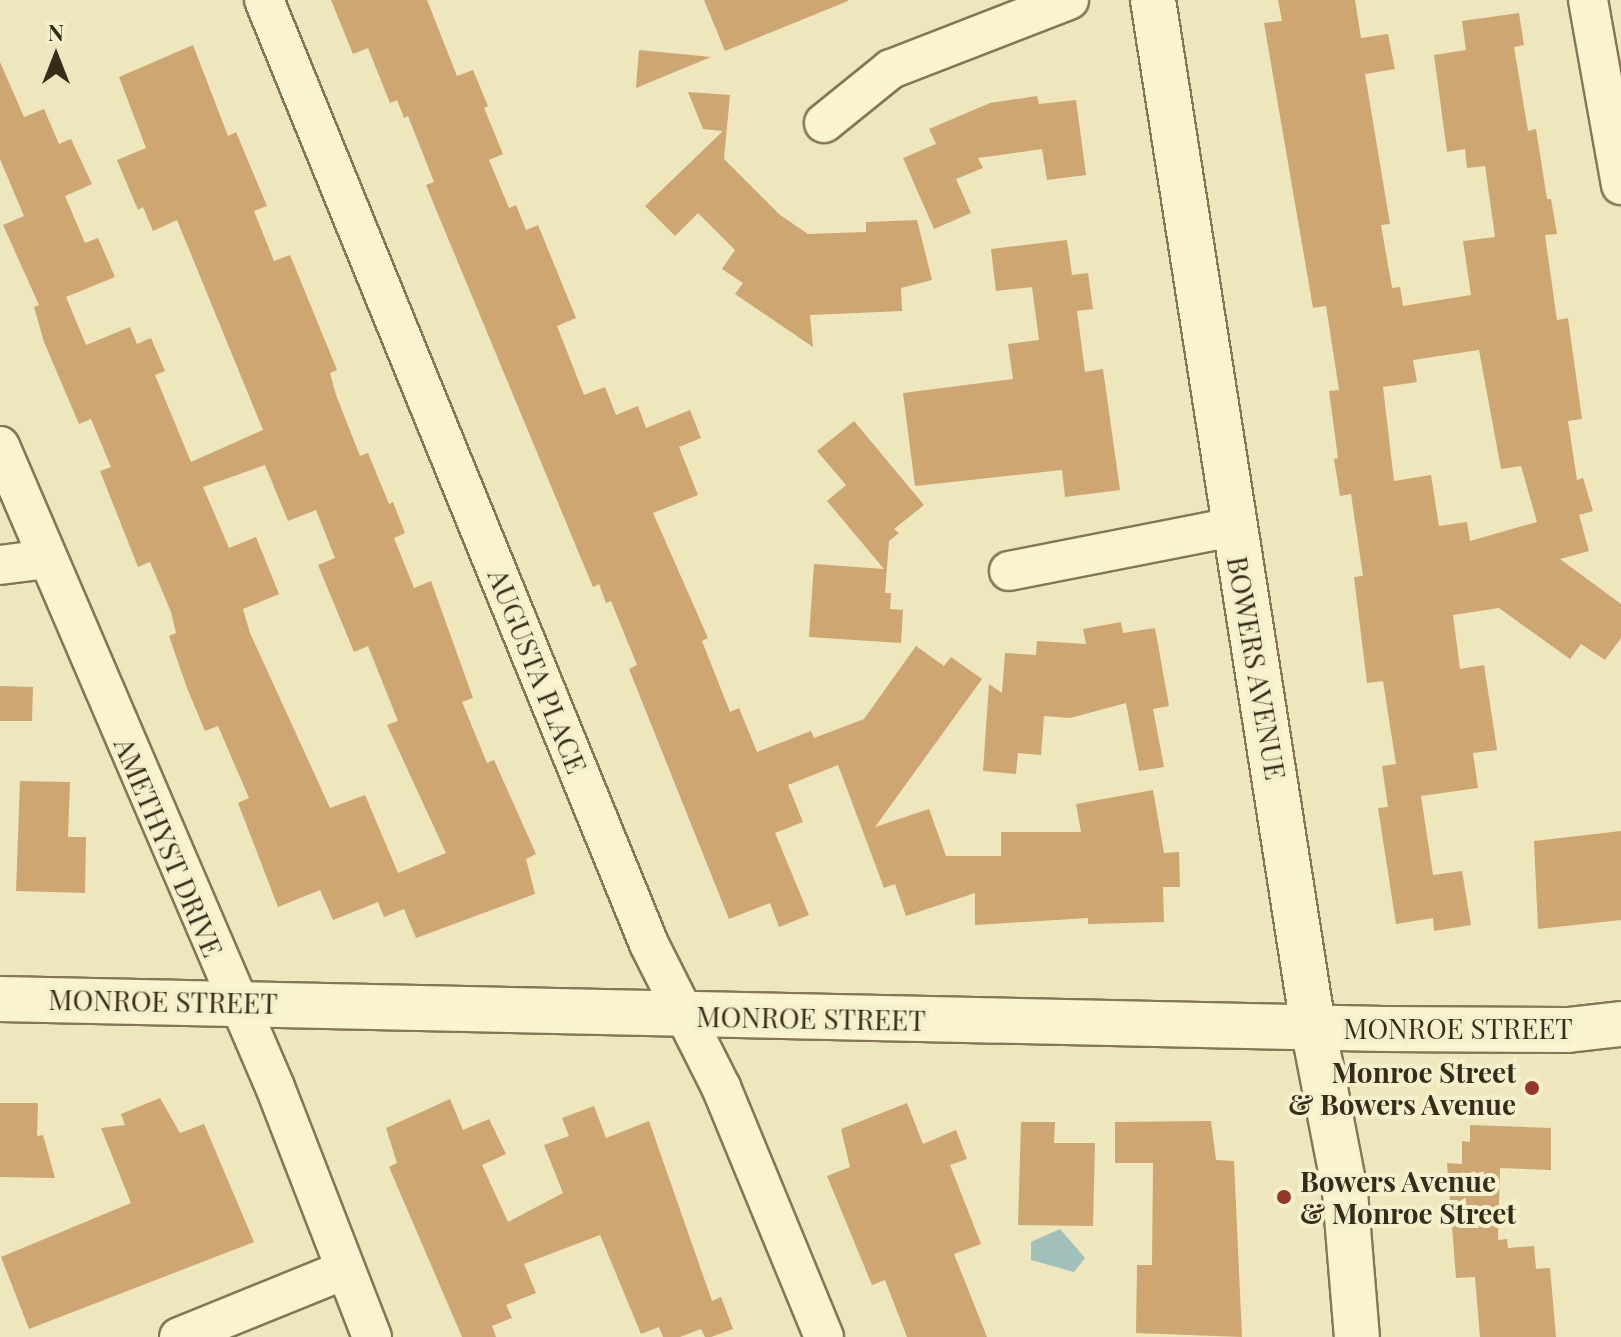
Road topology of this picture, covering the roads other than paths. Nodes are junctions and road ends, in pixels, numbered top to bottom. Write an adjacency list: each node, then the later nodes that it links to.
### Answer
1 (264, 0): 14 (street, AUGUSTA PLACE)
2 (1069, 0): 5 (street)
3 (1153, 0): 8 (main road, BOWERS AVENUE)
4 (1588, 0): 6 (street)
5 (824, 123)
6 (1621, 185)
7 (0, 446): 9 (street, AMETHYST DRIVE)
8 (1233, 527): 11 (street); 16 (main road, BOWERS AVENUE)
9 (46, 559): 10 (street); 13 (street, AMETHYST DRIVE)
10 (0, 565)
11 (1009, 571)
12 (0, 999): 13 (main road, MONROE STREET)
13 (237, 1002): 14 (main road, MONROE STREET); 17 (street, AMETHYST DRIVE)
14 (684, 1016): 16 (main road, MONROE STREET); 20 (street, AUGUSTA PLACE)
15 (1621, 1024): 16 (main road, MONROE STREET)
16 (1313, 1027): 21 (main road, BOWERS AVENUE)
17 (344, 1270): 18 (street); 19 (street, AMETHYST DRIVE)
18 (179, 1337)
19 (372, 1337)
20 (824, 1337)
21 (1357, 1337)

